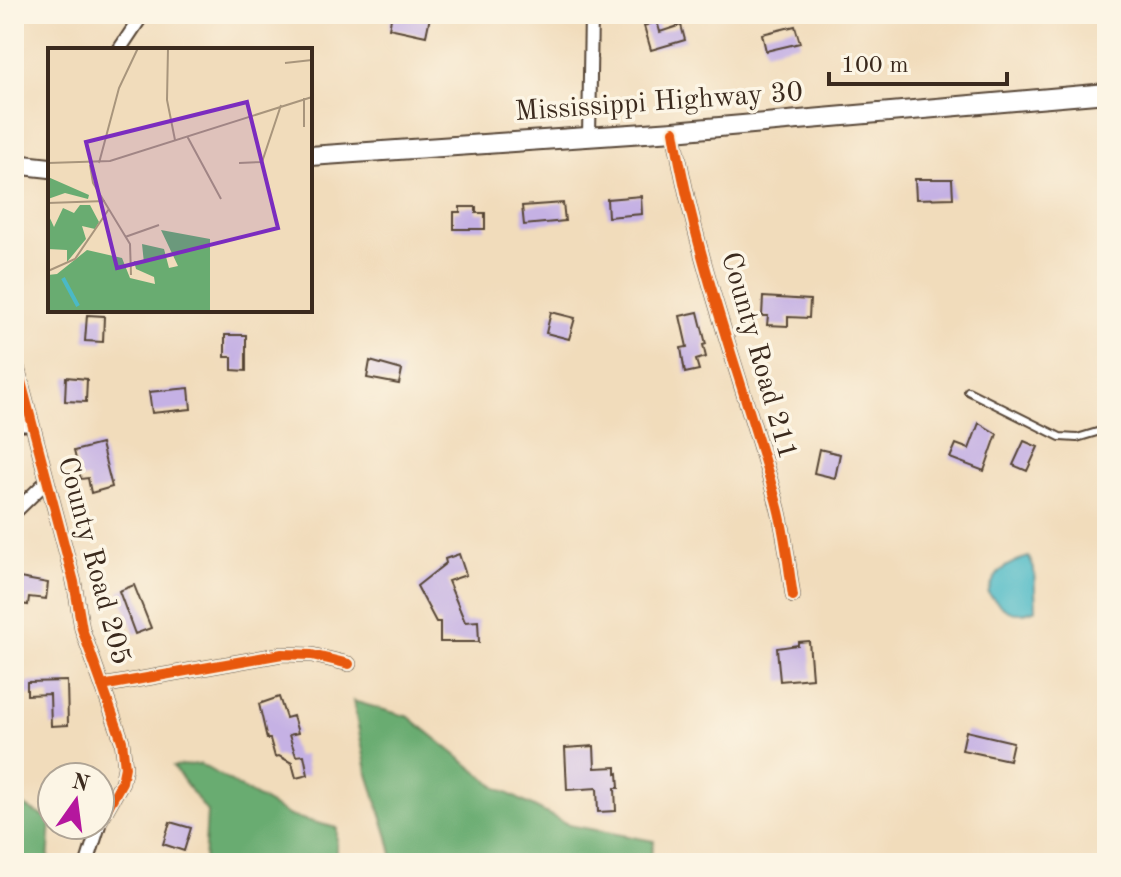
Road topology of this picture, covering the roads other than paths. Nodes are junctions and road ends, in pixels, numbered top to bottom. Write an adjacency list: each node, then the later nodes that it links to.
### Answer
1 (143, 14): 3 (street)
2 (591, 14): 6 (street)
3 (120, 48)
4 (1107, 93): 5 (main road, Mississippi Highway 30)
5 (674, 131): 6 (main road, Mississippi Highway 30); 17 (street, County Road 211)
6 (589, 136): 7 (main road, Mississippi Highway 30)
7 (312, 156)
8 (14, 164): 9 (main road)
9 (48, 168)
10 (14, 355): 12 (street, County Road 205)
11 (968, 391): 14 (lane)
12 (32, 424): 13 (street); 15 (street, County Road 205)
13 (14, 425)
14 (1107, 429)
15 (46, 482): 16 (street); 19 (street, County Road 205)
16 (14, 513)
17 (793, 596)
18 (349, 664): 19 (street)
19 (102, 686): 20 (street, County Road 205)
20 (116, 793)
21 (94, 841): 22 (street, County Road 205)
22 (87, 863)

